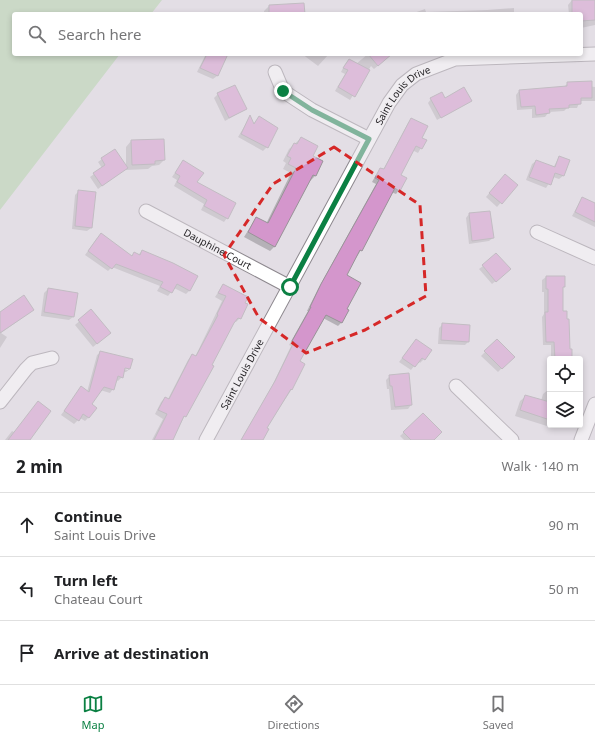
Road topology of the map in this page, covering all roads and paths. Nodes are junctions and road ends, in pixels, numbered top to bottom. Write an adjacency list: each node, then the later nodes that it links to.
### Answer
1 (583, 54): 2 (street, Saint Louis Drive)
2 (595, 54)
3 (539, 56): 5 (street, Saint Louis Drive)
4 (275, 72): 5 (street)
5 (369, 139): 9 (street, Saint Louis Drive)
6 (146, 211): 9 (street, Dauphine Court)
7 (537, 232): 8 (street)
8 (595, 258)
9 (290, 287): 14 (street, Saint Louis Drive)
10 (52, 358): 12 (street)
11 (456, 386): 15 (street)
12 (0, 402)
13 (595, 404): 16 (street)
14 (206, 440)
15 (512, 440)
16 (581, 440)

